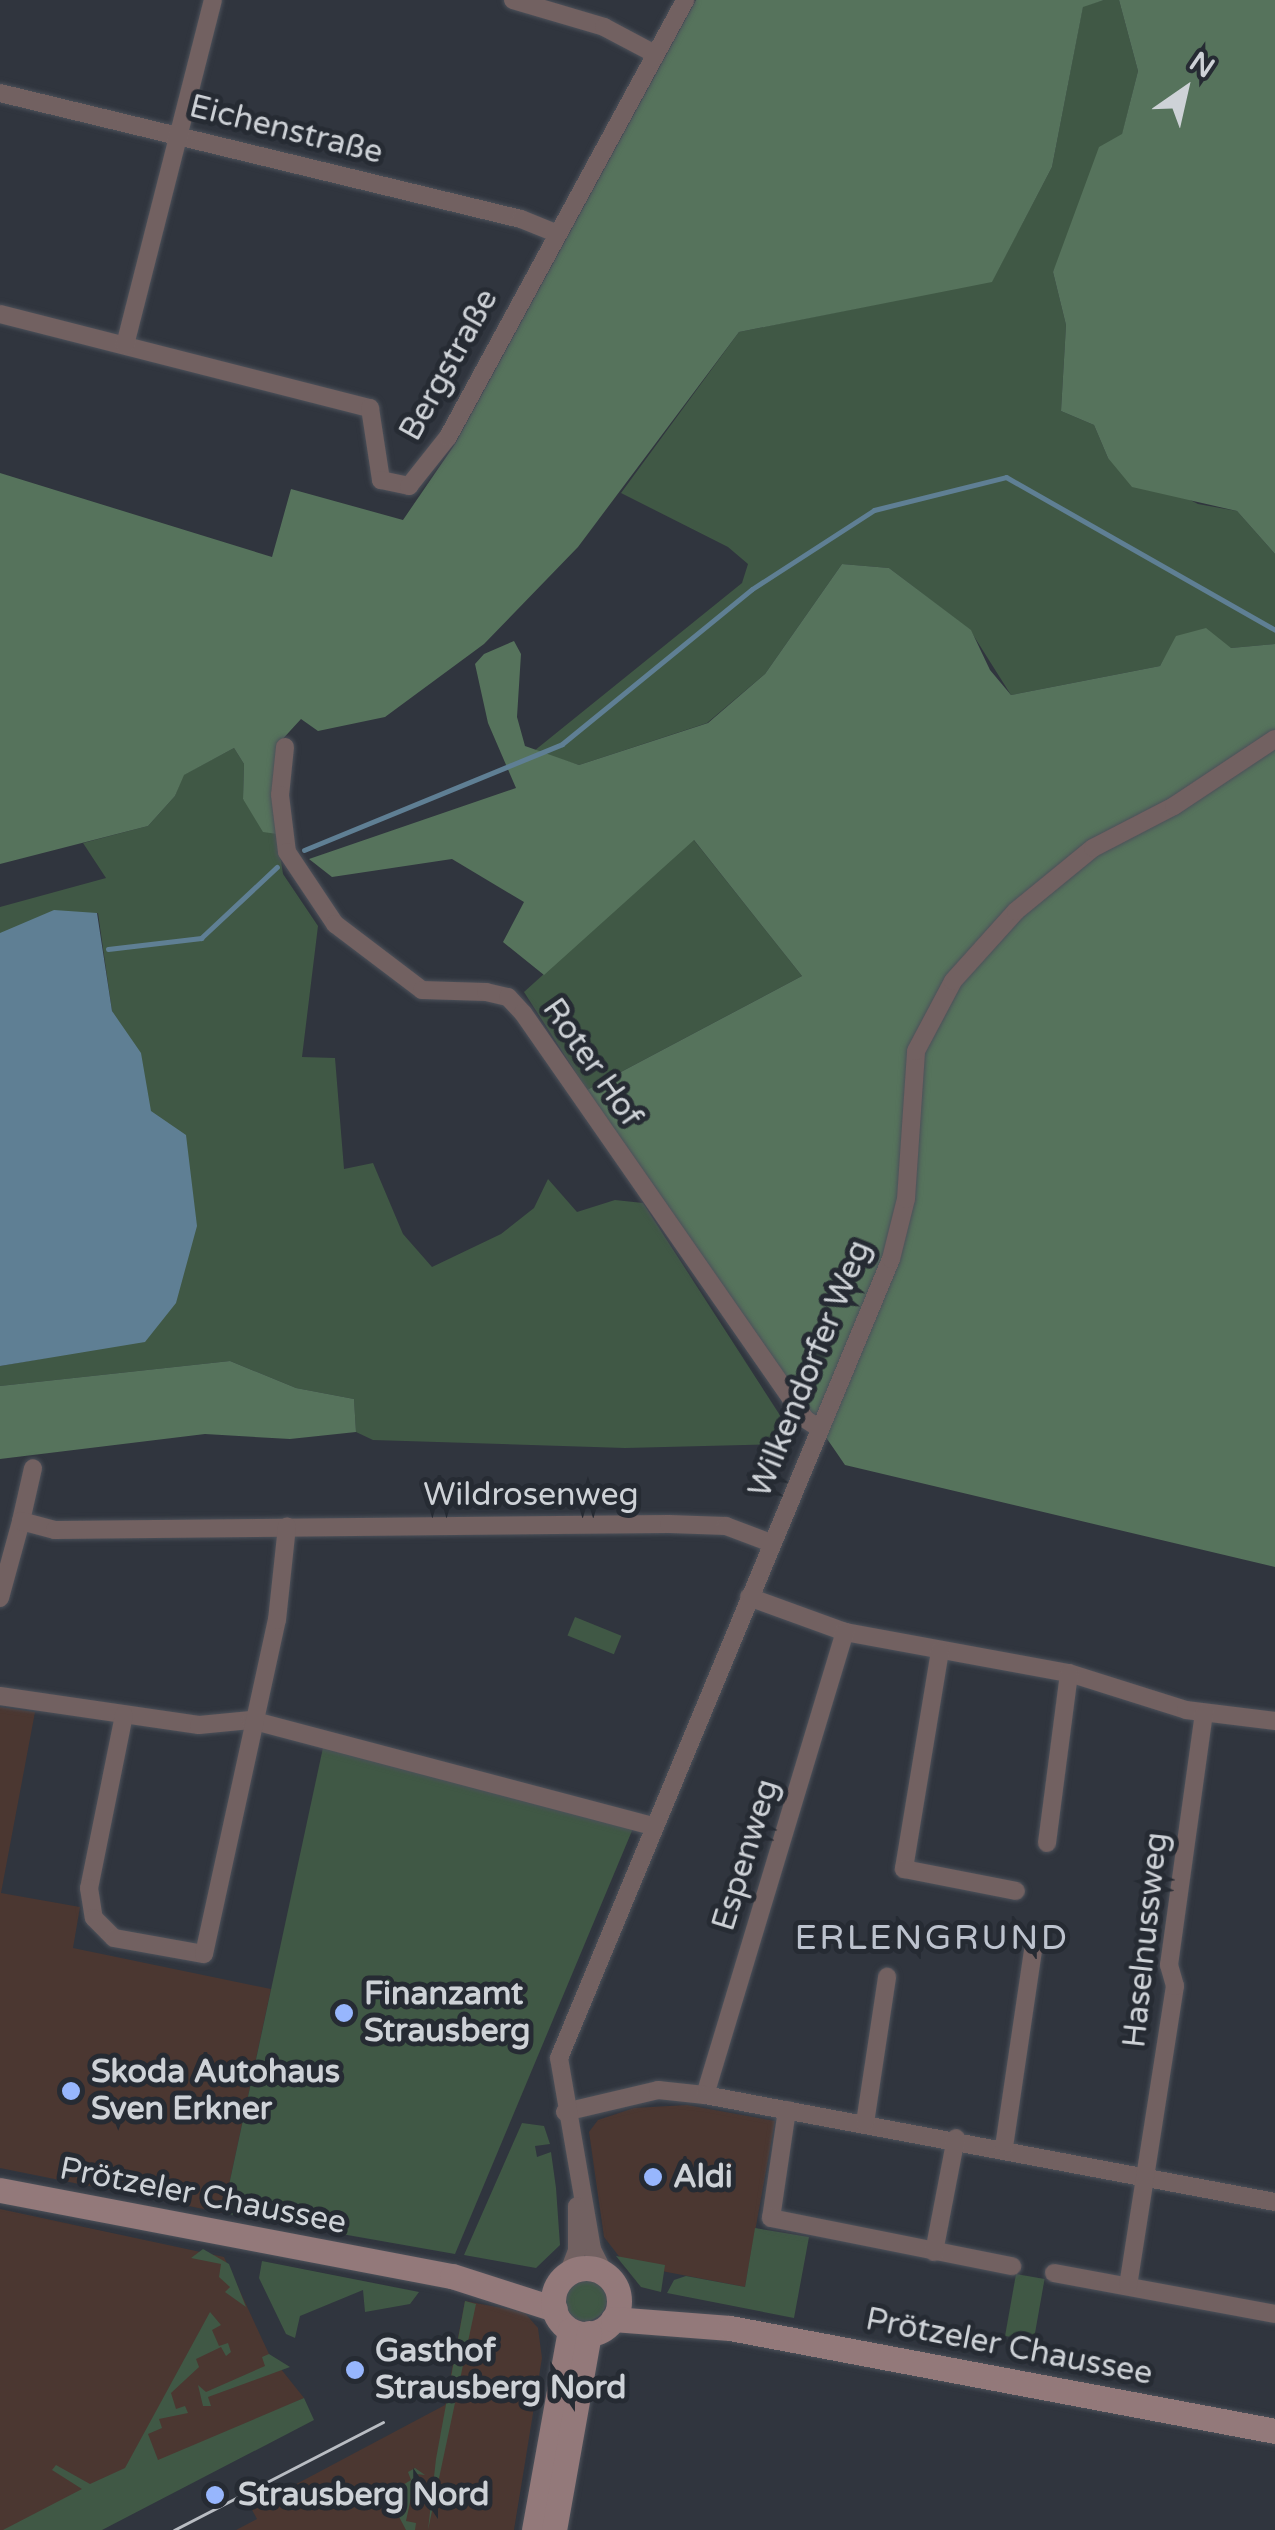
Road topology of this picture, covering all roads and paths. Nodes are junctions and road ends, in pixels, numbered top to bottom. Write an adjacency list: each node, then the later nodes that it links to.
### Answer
1 (212, 0): 6 (street)
2 (513, 0): 4 (street)
3 (685, 0): 4 (street, Bergstraße)
4 (655, 54): 7 (street, Bergstraße)
5 (0, 93): 6 (street, Eichenstraße)
6 (179, 133): 7 (street, Eichenstraße); 9 (street)
7 (555, 234): 9 (street, Bergstraße)
8 (0, 314): 9 (street, Bergstraße)
9 (124, 345)
10 (1275, 740): 12 (street, Wilkendorfer Weg)
11 (286, 747): 12 (street, Roter Hof)
12 (819, 1428): 16 (street, Wilkendorfer Weg)
13 (33, 1468): 14 (street)
14 (20, 1522): 15 (street, Wildrosenweg); 18 (street)
15 (288, 1527): 16 (street, Wildrosenweg); 25 (street)
16 (771, 1544): 17 (street, Wilkendorfer Weg)
17 (749, 1597): 19 (street); 27 (street, Wilkendorfer Weg)
18 (0, 1598)
19 (845, 1632): 20 (street); 32 (street, Espenweg)
20 (940, 1651): 21 (street); 29 (street)
21 (1069, 1673): 23 (street); 28 (street)
22 (0, 1696): 24 (street)
23 (1204, 1713): 26 (street); 39 (street, Haselnussweg)
24 (124, 1715): 25 (street); 25 (street)
25 (252, 1720): 27 (street)
26 (1275, 1721)
27 (653, 1826): 34 (street, Wilkendorfer Weg)
28 (1047, 1843)
29 (1016, 1891)
30 (1034, 1944): 37 (street)
31 (886, 1977): 35 (street)
32 (706, 2095): 33 (street); 34 (street)
33 (787, 2110): 35 (street); 42 (street)
34 (565, 2112): 38 (street, Wilkendorfer Weg)
35 (865, 2122): 36 (street)
36 (956, 2138): 37 (street); 42 (street)
37 (1004, 2147): 39 (street)
38 (573, 2151): 46 (street, Wilkendorfer Weg); 47 (street, Wilkendorfer Weg)
39 (1146, 2173): 41 (street); 48 (street, Haselnussweg)
40 (0, 2190): 45 (main road, Prötzeler Chaussee)
41 (1275, 2202)
42 (934, 2252): 43 (street)
43 (1012, 2266)
44 (1054, 2273): 48 (street)
45 (452, 2276): 46 (main road, Prötzeler Chaussee); 51 (main road, Prötzeler Chaussee)
46 (565, 2276): 47 (main road, Prötzeler Chaussee); 51 (main road)
47 (610, 2283): 50 (main road); 52 (main road, Prötzeler Chaussee)
48 (1128, 2286): 49 (street)
49 (1275, 2314)
50 (612, 2320): 51 (main road); 52 (main road, Prötzeler Chaussee)
51 (571, 2324): 54 (main road); 55 (main road)
52 (730, 2328): 53 (main road, Prötzeler Chaussee)
53 (1275, 2431)
54 (534, 2530)
55 (554, 2530)

